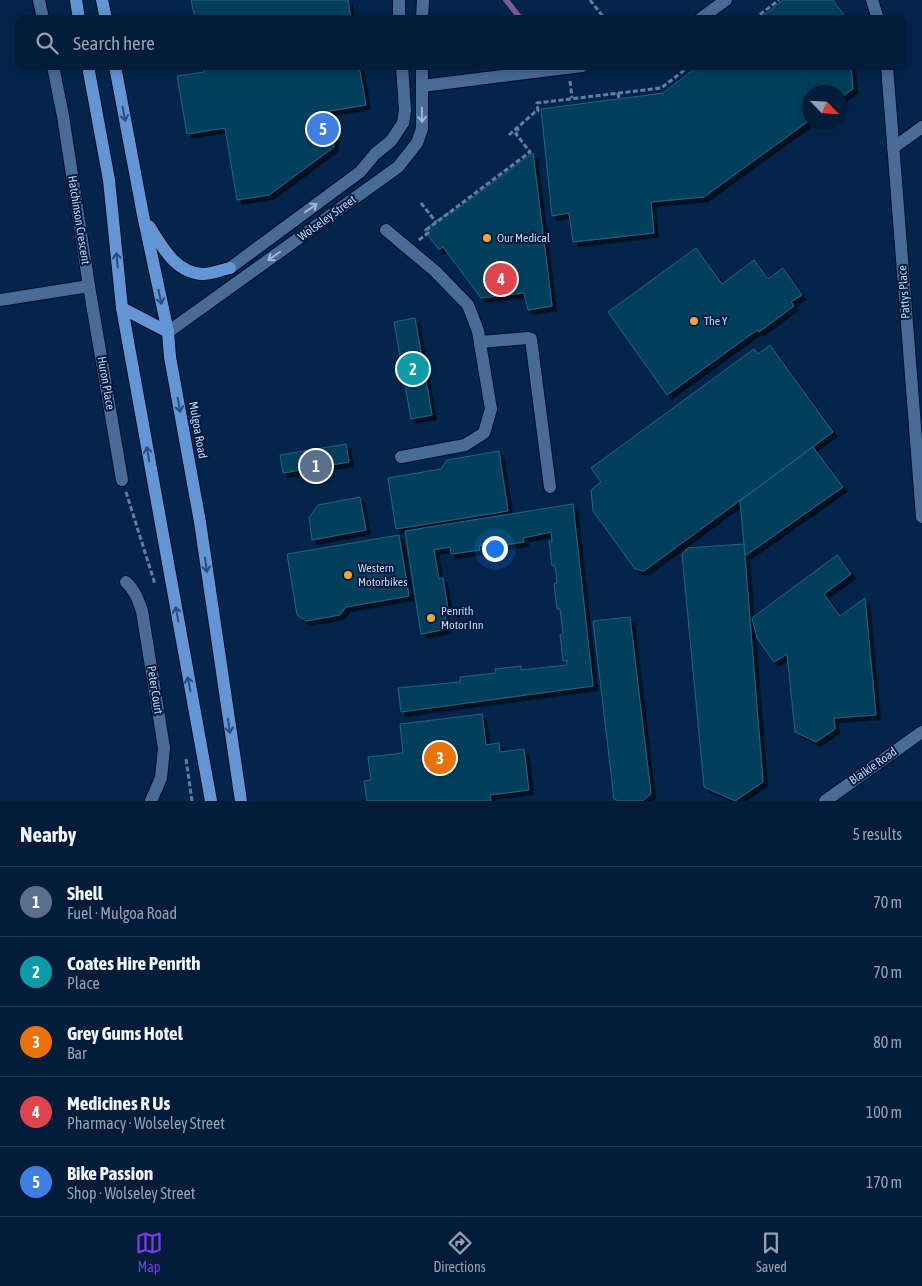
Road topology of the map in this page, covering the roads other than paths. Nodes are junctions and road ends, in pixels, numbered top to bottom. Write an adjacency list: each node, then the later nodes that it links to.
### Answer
1 (39, 0): 8 (street)
2 (76, 0): 9 (main road)
3 (102, 0): 10 (main road)
4 (399, 0): 11 (street)
5 (422, 0): 12 (street)
6 (726, 0): 13 (street)
7 (872, 0): 14 (street)
8 (42, 15)
9 (78, 15)
10 (105, 15)
11 (399, 15)
12 (422, 15)
13 (705, 15)
14 (877, 15)
15 (53, 70): 28 (street, Hatchinson Crescent)
16 (89, 70): 30 (main road, one-way to 16)
17 (116, 70): 25 (main road, Mulgoa Road, one-way to 25)
18 (402, 70): 27 (street, Wolseley Street, one-way to 18)
19 (422, 70): 22 (street, Wolseley Street)
20 (550, 70): 22 (street)
21 (887, 70): 24 (street, Pattys Place)
22 (422, 86): 31 (street, Wolseley Street, one-way to 31)
23 (922, 127): 24 (street)
24 (893, 148): 36 (street, Pattys Place)
25 (143, 215): 27 (main road); 31 (main road, Mulgoa Road, one-way to 31)
26 (386, 230): 32 (street)
27 (230, 268)
28 (89, 286): 29 (street); 34 (street, Huron Place)
29 (0, 300)
30 (122, 308): 31 (main road); 40 (main road, one-way to 30)
31 (168, 332): 41 (main road, Mulgoa Road, one-way to 41)
32 (480, 342): 33 (street); 35 (street)
33 (402, 457)
34 (122, 480)
35 (550, 487)
36 (922, 518)
37 (126, 582): 39 (street, Peter Court)
38 (922, 732): 42 (street, Blaikie Road)
39 (151, 801)
40 (211, 801)
41 (242, 801)
42 (825, 801)

